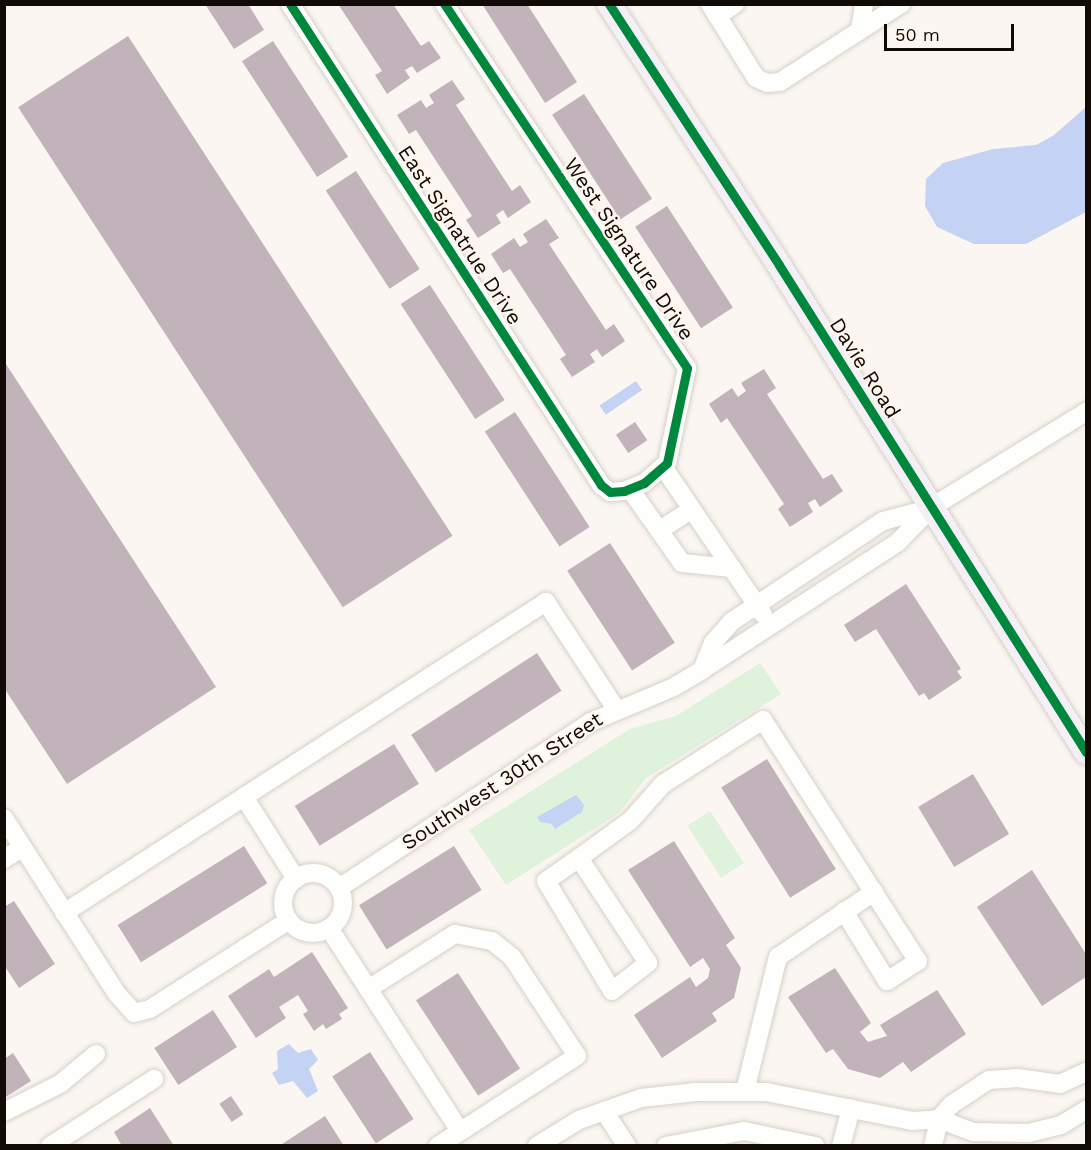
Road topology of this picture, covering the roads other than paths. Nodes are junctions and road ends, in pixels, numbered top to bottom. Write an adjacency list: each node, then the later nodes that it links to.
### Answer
1 (290, 4): 11 (street, East Signatrue Drive)
2 (444, 4): 10 (street, West Signature Drive)
3 (609, 4): 12 (main road, Davie Road)
4 (735, 4): 7 (street)
5 (864, 4): 8 (street)
6 (901, 4): 8 (street)
7 (714, 10): 8 (street)
8 (860, 30)
9 (1086, 412): 12 (street)
10 (664, 468): 11 (street); 13 (street)
11 (630, 489): 14 (street)
12 (932, 507): 16 (street); 17 (street, Southwest 30th Street); 20 (main road, Davie Road)
13 (692, 509): 14 (street); 15 (street)
14 (660, 530): 15 (street)
15 (732, 568): 16 (street)
16 (757, 605): 17 (street); 18 (street)
17 (771, 625): 18 (street, Southwest 30th Street)
18 (702, 670): 19 (street, Southwest 30th Street)
19 (616, 709): 21 (street); 27 (street, Southwest 30th Street)
20 (1086, 752)
21 (244, 797): 26 (street); 30 (street)
22 (4, 818): 23 (street)
23 (23, 847): 25 (street); 30 (street)
24 (579, 858): 24 (street); 28 (street)
25 (4, 859)
26 (296, 879): 27 (street); 31 (street)
27 (339, 888): 32 (street)
28 (874, 892): 29 (street); 29 (street)
29 (844, 911): 37 (street)
30 (64, 913): 31 (street)
31 (289, 920): 32 (street)
32 (329, 928): 33 (street)
33 (368, 989): 43 (street); 43 (street)
34 (96, 1054): 41 (street)
35 (1086, 1075): 42 (street)
36 (153, 1079): 44 (street)
37 (745, 1090): 38 (street); 40 (street)
38 (850, 1108): 42 (street); 52 (street)
39 (1086, 1110): 42 (street)
40 (604, 1111): 45 (street); 49 (street)
41 (4, 1112)
42 (939, 1119): 53 (street)
43 (460, 1131): 47 (street)
44 (73, 1139): 46 (street)
45 (559, 1140): 48 (street)
46 (50, 1146)
47 (438, 1146)
48 (537, 1146)
49 (627, 1146)
50 (666, 1146): 51 (street)
51 (815, 1146)
52 (841, 1146)
53 (933, 1146)

